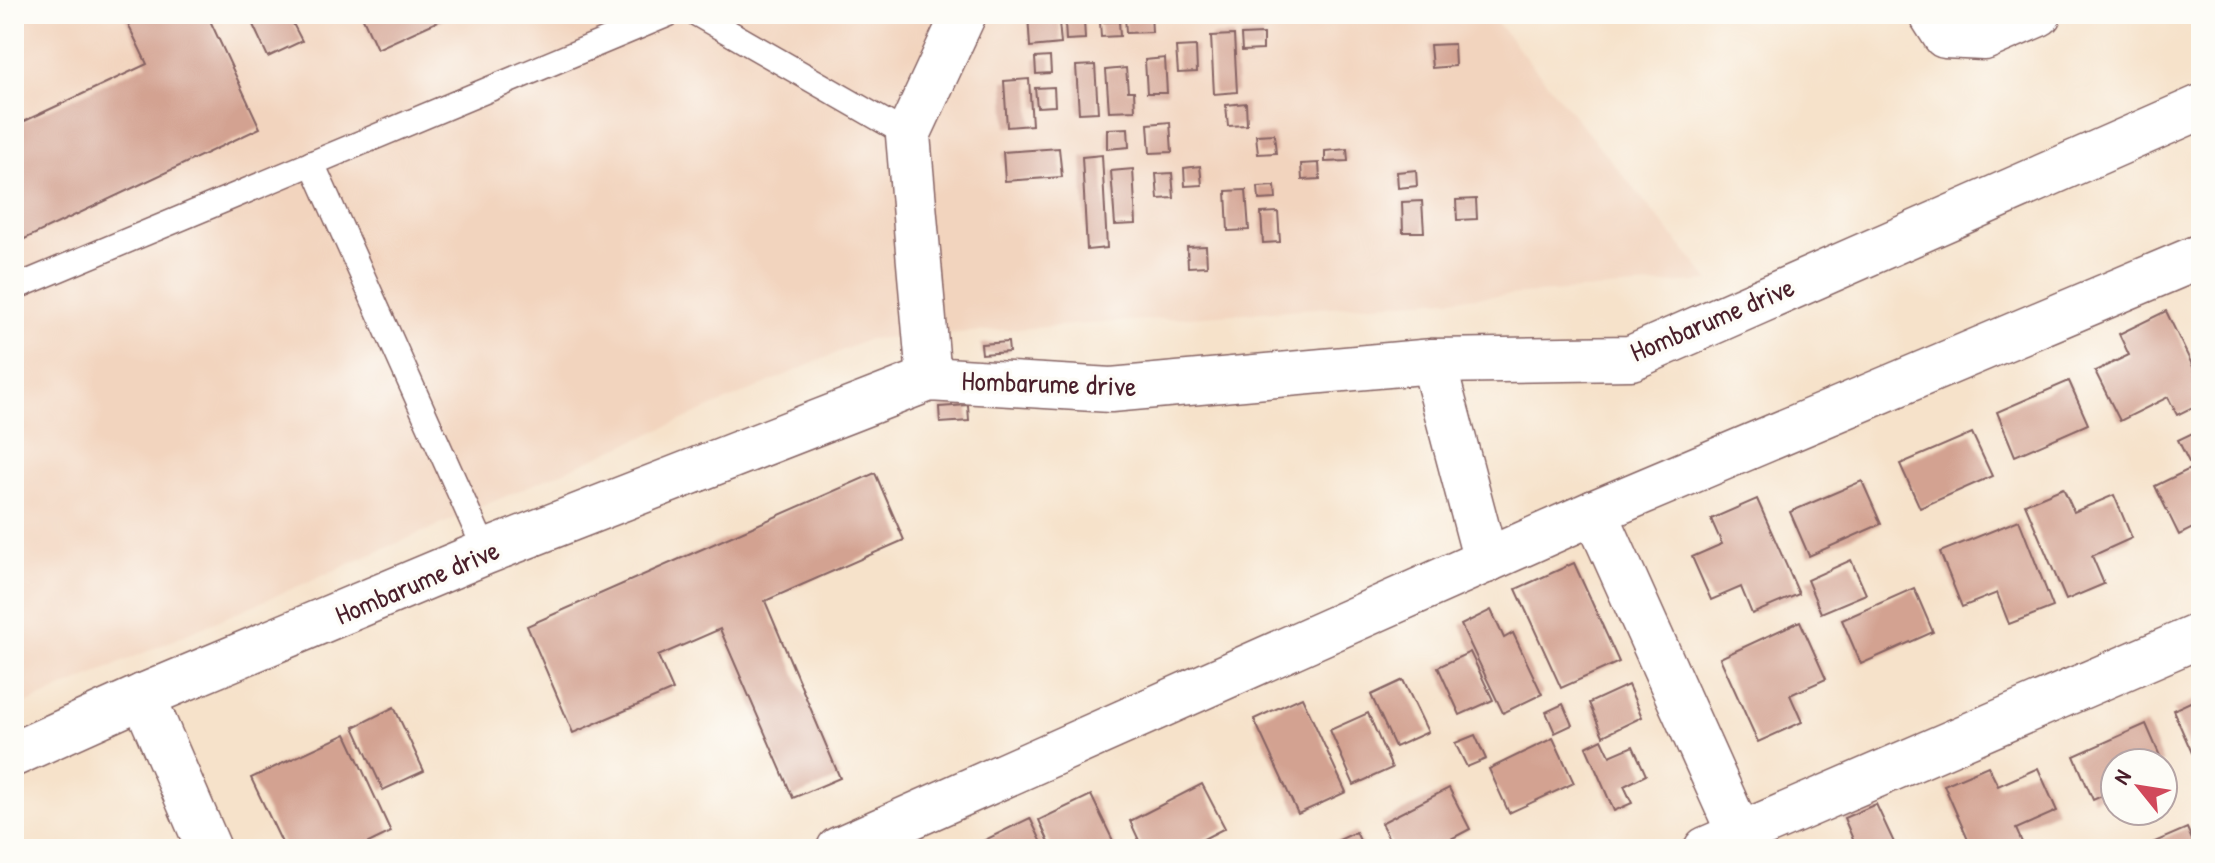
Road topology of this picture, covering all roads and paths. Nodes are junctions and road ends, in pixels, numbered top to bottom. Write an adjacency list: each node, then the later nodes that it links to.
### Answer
1 (669, 14): 8 (lane)
2 (697, 14): 7 (lane)
3 (964, 14): 7 (street)
4 (1931, 14): 5 (street)
5 (2039, 14)
6 (2201, 107): 11 (street, Hombarume drive)
7 (908, 135): 12 (street)
8 (312, 163): 10 (lane); 14 (lane)
9 (2201, 256): 13 (street)
10 (14, 288)
11 (1433, 361): 12 (street, Hombarume drive); 15 (street)
12 (929, 379): 14 (street, Hombarume drive)
13 (1595, 512): 15 (street); 19 (street)
14 (486, 552): 17 (street, Hombarume drive)
15 (1486, 561): 21 (street)
16 (2201, 635): 19 (street)
17 (143, 696): 18 (street, Hombarume drive); 20 (street)
18 (14, 754)
19 (1722, 841)
20 (209, 849)
21 (839, 849)

